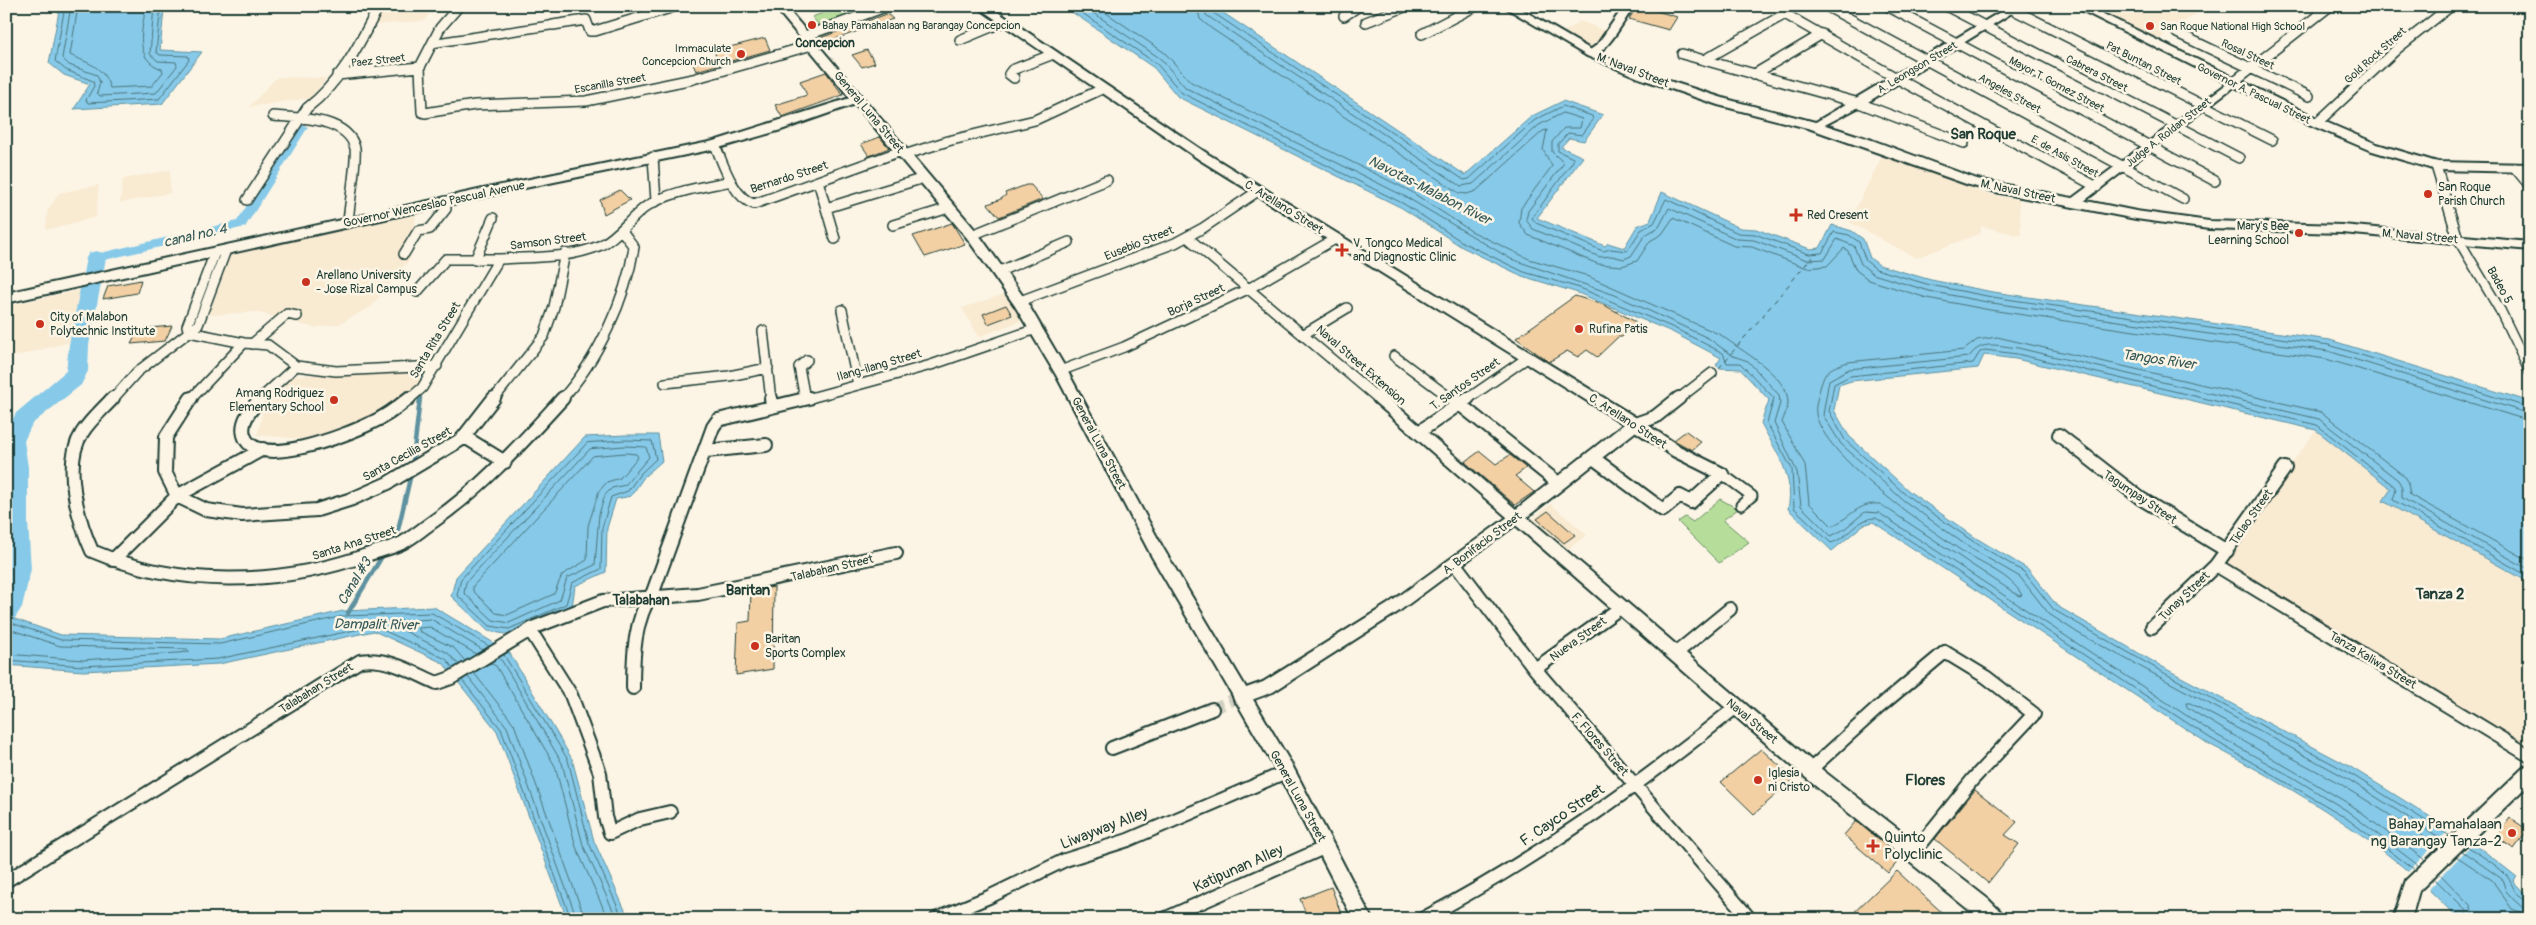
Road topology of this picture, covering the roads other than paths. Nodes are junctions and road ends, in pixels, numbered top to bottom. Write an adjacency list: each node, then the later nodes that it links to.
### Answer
1 (379, 6): 40 (street)
2 (459, 6): 31 (street)
3 (677, 6): 24 (street)
4 (780, 6): 29 (main road, General Luna Street)
5 (888, 6): 29 (street)
6 (981, 6): 22 (main road, C. Arellano Street)
7 (1359, 6): 21 (street)
8 (1380, 6): 20 (street)
9 (1407, 6): 20 (street)
10 (1476, 6): 27 (street)
11 (1508, 6): 34 (main road, M. Naval Street)
12 (1629, 6): 34 (street)
13 (1826, 6): 37 (street, Angeles Street)
14 (1888, 6): 32 (street, Mayor T. Gomez Street)
15 (1946, 6): 25 (street, Cabrera Street)
16 (2078, 6): 44 (main road, Governor A. Pascual Street)
17 (2330, 6): 39 (street, Judge A. Roldan Street)
18 (2451, 6): 52 (street, Gold Rock Street)
19 (2012, 7): 25 (street, A. Leongson Street); 49 (street, Pat Buntan Street)
20 (1390, 12): 23 (street)
21 (1344, 16)
22 (1003, 22): 30 (street); 33 (main road, C. Arellano Street)
23 (1366, 22)
24 (554, 25): 31 (street)
25 (1984, 27): 32 (street, A. Leongson Street); 54 (street, Cabrera Street)
26 (2177, 33): 39 (street, Rosal Street)
27 (1422, 34)
28 (1822, 34): 36 (street, E. de Asis Street); 41 (street); 43 (street, E. de Asis Street)
29 (808, 40): 38 (street, Escanilla Street); 47 (main road, General Luna Street)
30 (960, 40)
31 (434, 43): 38 (street)
32 (1958, 43): 37 (street, A. Leongson Street); 58 (street, Mayor T. Gomez Street)
33 (1051, 54): 42 (street); 45 (main road, C. Arellano Street)
34 (1591, 54): 53 (main road, M. Naval Street)
35 (1682, 54): 36 (street)
36 (1704, 60): 41 (street)
37 (1928, 61): 43 (street, A. Leongson Street); 63 (street, Angeles Street)
38 (420, 67): 40 (street, Paez Street)
39 (2251, 67): 44 (street, Judge A. Roldan Street); 46 (street, Rosal Street)
40 (337, 75): 51 (street)
41 (1753, 75): 48 (street)
42 (1014, 78)
43 (1898, 79): 48 (street, A. Leongson Street); 72 (street, E. de Asis Street)
44 (2232, 82): 49 (street, Judge A. Roldan Street); 52 (main road, Governor A. Pascual Street)
45 (1102, 89): 59 (street); 73 (main road, C. Arellano Street)
46 (2309, 96)
47 (858, 99): 57 (main road, Governor Wenceslao Pascual Avenue); 59 (main road, General Luna Street)
48 (1859, 103): 53 (street, A. Leongson Street); 56 (street)
49 (2202, 105): 54 (street, Judge A. Roldan Street); 55 (street, Pat Buntan Street)
50 (273, 116): 51 (street)
51 (301, 118): 75 (street); 82 (street)
52 (2317, 123): 62 (main road, Governor A. Pascual Street)
53 (1816, 126): 78 (main road, M. Naval Street)
54 (2176, 126): 58 (street, Judge A. Roldan Street); 61 (street, Cabrera Street)
55 (2272, 140)
56 (1964, 143)
57 (716, 145): 60 (main road, Governor Wenceslao Pascual Avenue); 67 (street, Bernardo Street)
58 (2150, 146): 63 (street, Judge A. Roldan Street); 70 (street, Mayor T. Gomez Street)
59 (903, 153): 66 (main road, General Luna Street); 69 (street, Bernardo Street)
60 (653, 157): 76 (main road, Governor Wenceslao Pascual Avenue); 77 (street)
61 (2240, 158)
62 (2436, 166): 64 (main road, Governor A. Pascual Street); 89 (street, Badeo 5)
63 (2123, 167): 72 (street, Judge A. Roldan Street); 74 (street, Angeles Street)
64 (2515, 168): 65 (main road, Governor A. Pascual Street); 71 (street)
65 (2530, 168)
66 (924, 178): 79 (street); 80 (main road, General Luna Street)
67 (731, 180): 69 (street, Bernardo Street); 77 (street, Samson Street)
68 (1108, 180): 85 (street)
69 (818, 181): 79 (street)
70 (2215, 181)
71 (2530, 186)
72 (2097, 187): 78 (street, Judge A. Roldan Street)
73 (1258, 191): 86 (street, Eusebio Street); 88 (main road, C. Arellano Street)
74 (2183, 199)
75 (247, 200)
76 (446, 201): 82 (main road, Governor Wenceslao Pascual Avenue); 94 (street)
77 (656, 201): 84 (street, Samson Street)
78 (2075, 202): 89 (main road, M. Naval Street)
79 (826, 208): 87 (street)
80 (949, 208): 83 (street); 85 (main road, General Luna Street)
81 (493, 218): 95 (street)
82 (348, 222): 92 (main road, Governor Wenceslao Pascual Avenue)
83 (893, 224)
84 (622, 231): 93 (street, Samson Street); 132 (street, Santa Ana Street)
85 (972, 235): 97 (main road, General Luna Street)
86 (1187, 237): 98 (street, Naval Street Extension); 101 (street, Eusebio Street)
87 (835, 239)
88 (1335, 239): 98 (street, Borja Street); 111 (main road, C. Arellano Street)
89 (2458, 239): 91 (main road, M. Naval Street); 117 (street, Badeo 5)
90 (1069, 242): 97 (street)
91 (2530, 246)
92 (221, 251): 100 (main road, Governor Wenceslao Pascual Avenue); 107 (street, Santa Ana Street)
93 (565, 253): 96 (street, Samson Street); 127 (street)
94 (404, 254)
95 (475, 260): 96 (street, Samson Street); 99 (street, Samson Street)
96 (498, 261): 114 (street, Santa Rita Street)
97 (1000, 271): 101 (main road, General Luna Street)
98 (1250, 288): 108 (street, Naval Street Extension); 116 (street, Borja Street)
99 (417, 292)
100 (6, 298)
101 (1020, 301): 105 (main road, General Luna Street)
102 (1347, 308): 108 (street)
103 (842, 310): 120 (street)
104 (297, 316): 109 (street)
105 (1036, 329): 116 (main road, General Luna Street); 120 (street, Ilang-ilang Street)
106 (763, 331): 115 (street)
107 (189, 332): 109 (street); 141 (street, Santa Ana Street)
108 (1304, 334): 125 (street, Naval Street Extension)
109 (248, 344): 113 (street); 136 (street)
110 (1394, 356): 122 (street)
111 (1527, 358): 122 (street, T. Santos Street); 124 (main road, C. Arellano Street)
112 (807, 360): 121 (street)
113 (296, 366): 114 (street); 129 (street)
114 (437, 366): 129 (street, Santa Rita Street)
115 (768, 368): 119 (street); 123 (street)
116 (1060, 371): 152 (main road, General Luna Street)
117 (2530, 372)
118 (1712, 373): 124 (street, A. Bonifacio Street)
119 (665, 383)
120 (858, 385): 121 (street, Ilang-ilang Street)
121 (805, 399): 123 (street, Ilang-ilang Street)
122 (1461, 405): 125 (street, T. Santos Street); 135 (street)
123 (772, 407): 130 (street, Ilang-ilang Street)
124 (1634, 424): 131 (main road, A. Bonifacio Street); 134 (street, C. Arellano Street)
125 (1419, 432): 138 (street, Naval Street Extension)
126 (2059, 435): 139 (street, Tagumpay Street)
127 (462, 439): 132 (street, Santa Cecilia Street); 136 (street, Santa Cecilia Street)
128 (766, 445): 130 (street)
129 (262, 449): 136 (street)
130 (706, 451): 144 (street)
131 (1592, 457): 134 (street); 135 (main road, A. Bonifacio Street)
132 (505, 462): 141 (street, Santa Ana Street)
133 (2285, 468): 139 (street, Ticlao Street)
134 (1722, 474): 137 (street)
135 (1558, 484): 138 (main road, A. Bonifacio Street)
136 (177, 496): 141 (street)
137 (1741, 505)
138 (1516, 517): 142 (street, A. Bonifacio Street); 145 (main road, Naval Street)
139 (2227, 551): 143 (street, Ticlao Street)
140 (896, 553): 144 (street, Talabahan Street)
141 (114, 560)
142 (1455, 564): 150 (street, F. Flores Street); 152 (street, A. Bonifacio Street)
143 (2216, 565): 147 (street, Tunay Street); 156 (street, Tanza Kaliwa Street)
144 (648, 597): 148 (street, Talabahan Street); 151 (street)
145 (1620, 608): 149 (main road, Naval Street); 150 (street, Nueva Street)
146 (1730, 609): 149 (street)
147 (2152, 627)
148 (530, 630): 161 (street); 164 (street, Talabahan Street)
149 (1675, 654): 153 (main road, Naval Street)
150 (1535, 669): 160 (street, F. Flores Street)
151 (633, 688)
152 (1238, 698): 158 (main road, General Luna Street)
153 (1736, 707): 157 (main road, Naval Street); 160 (street, F. Cayco Street)
154 (1212, 709): 155 (street)
155 (1112, 748)
156 (2530, 756)
157 (1810, 770): 163 (main road, Naval Street); 163 (street)
158 (1286, 772): 162 (main road, General Luna Street); 166 (street, Liwayway Alley)
159 (2530, 772): 165 (street)
160 (1636, 786): 169 (street, F. Cayco Street); 170 (street, F. Flores Street)
161 (670, 812)
162 (1326, 847): 167 (street, Katipunan Alley); 168 (main road, General Luna Street)
163 (1913, 854): 171 (main road, Naval Street)
164 (6, 881)
165 (2403, 914)
166 (936, 919)
167 (1164, 919)
168 (1363, 919)
169 (1422, 919)
170 (1750, 919)
171 (1994, 919)

